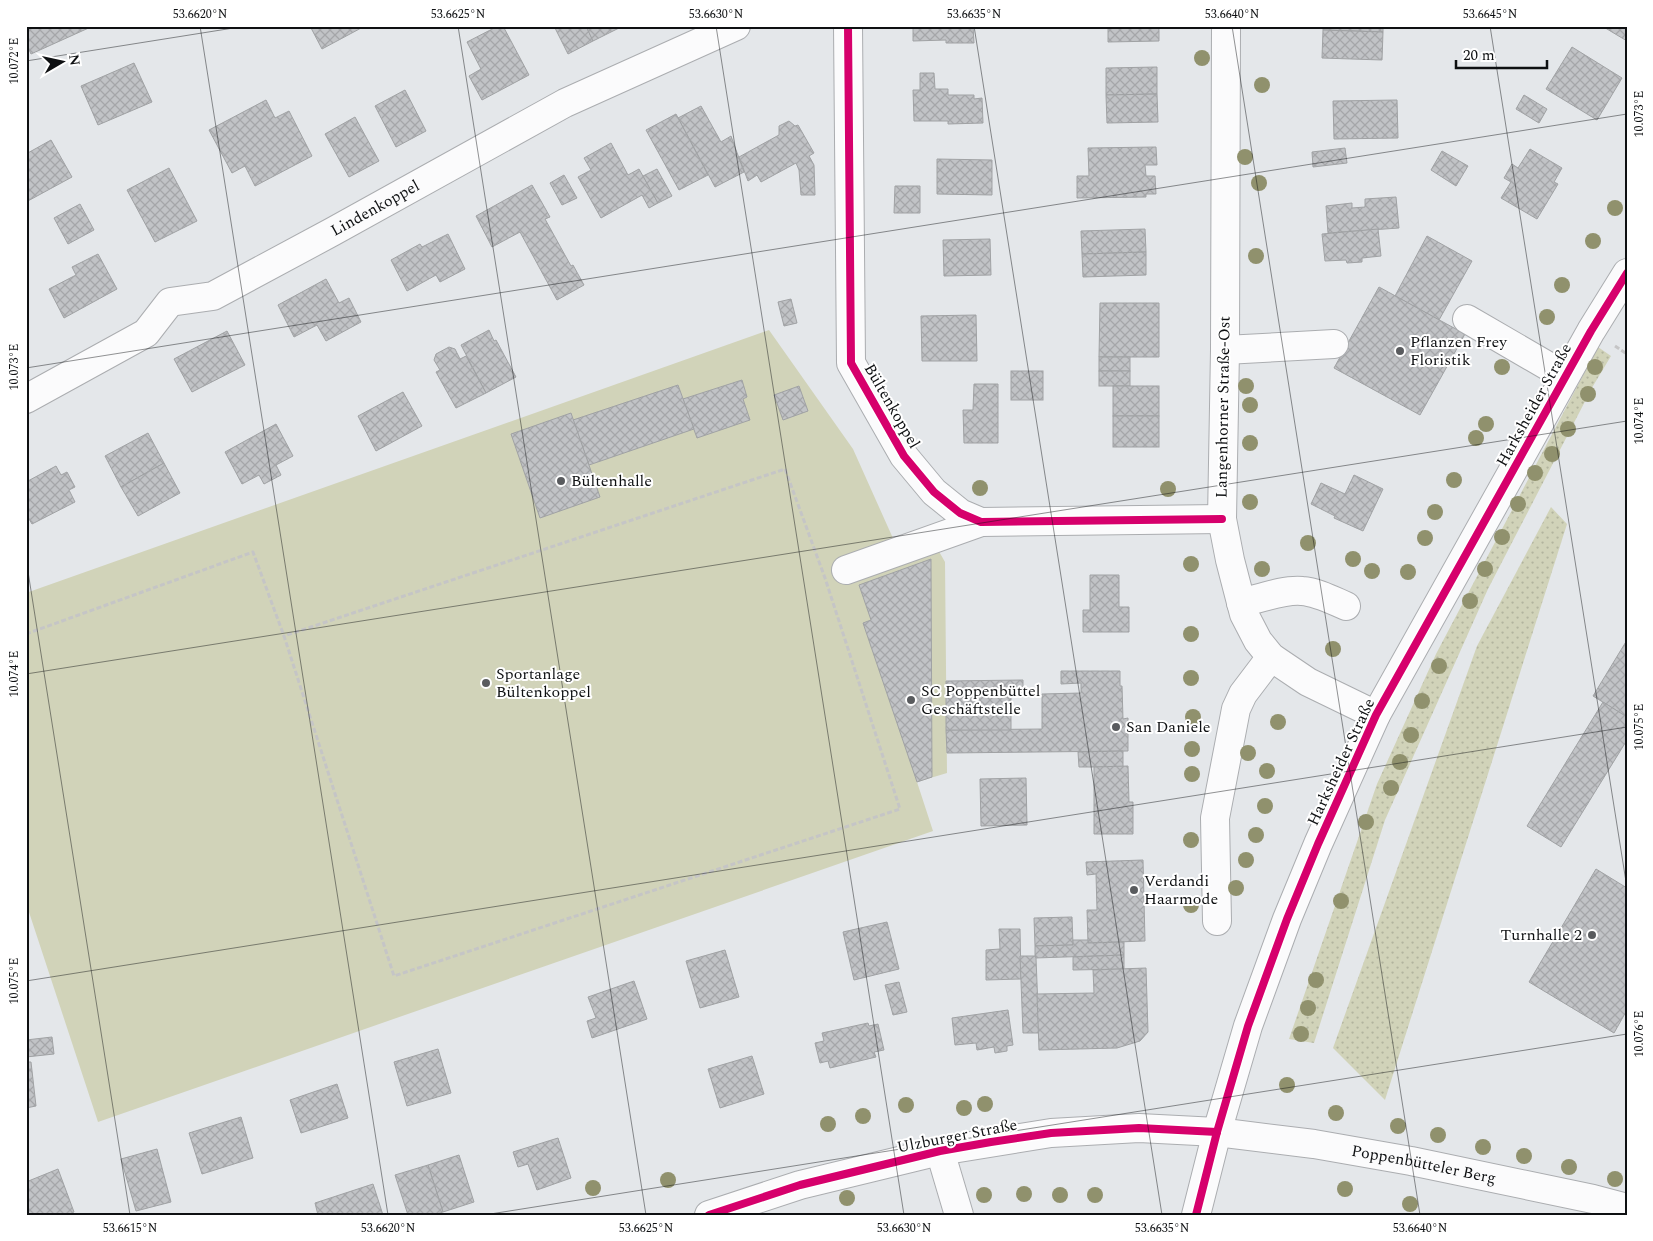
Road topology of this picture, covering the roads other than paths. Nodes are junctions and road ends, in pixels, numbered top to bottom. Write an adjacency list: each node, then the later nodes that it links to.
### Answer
1 (736, 26): 9 (street, Lindenkoppel)
2 (848, 26): 11 (street, Bültenkoppel)
3 (1226, 26): 7 (street, Langenhorner Straße-Ost)
4 (1627, 273): 8 (street, Harksheider Straße)
5 (1467, 319): 8 (street)
6 (1334, 344): 7 (street)
7 (1225, 350): 10 (street, Langenhorner Straße-Ost)
8 (1565, 376): 16 (street, Harksheider Straße)
9 (26, 399)
10 (1222, 518): 11 (street, Bültenkoppel); 13 (street, Langenhorner Straße-Ost)
11 (982, 522): 12 (street)
12 (846, 570)
13 (1241, 603): 14 (street); 15 (street, Langenhorner Straße-Ost)
14 (1346, 606)
15 (1271, 657): 16 (street, Langenhorner Straße-Ost); 17 (street)
16 (1376, 715): 18 (street, Harksheider Straße)
17 (1217, 921)
18 (1217, 1132): 19 (street, Ulzburger Straße); 20 (street, Poppenbütteler Berg); 23 (street, Harksheider Straße)
19 (940, 1151): 21 (street, Ulzburger Straße); 22 (street)
20 (1627, 1208)
21 (709, 1215)
22 (959, 1215)
23 (1196, 1215)

